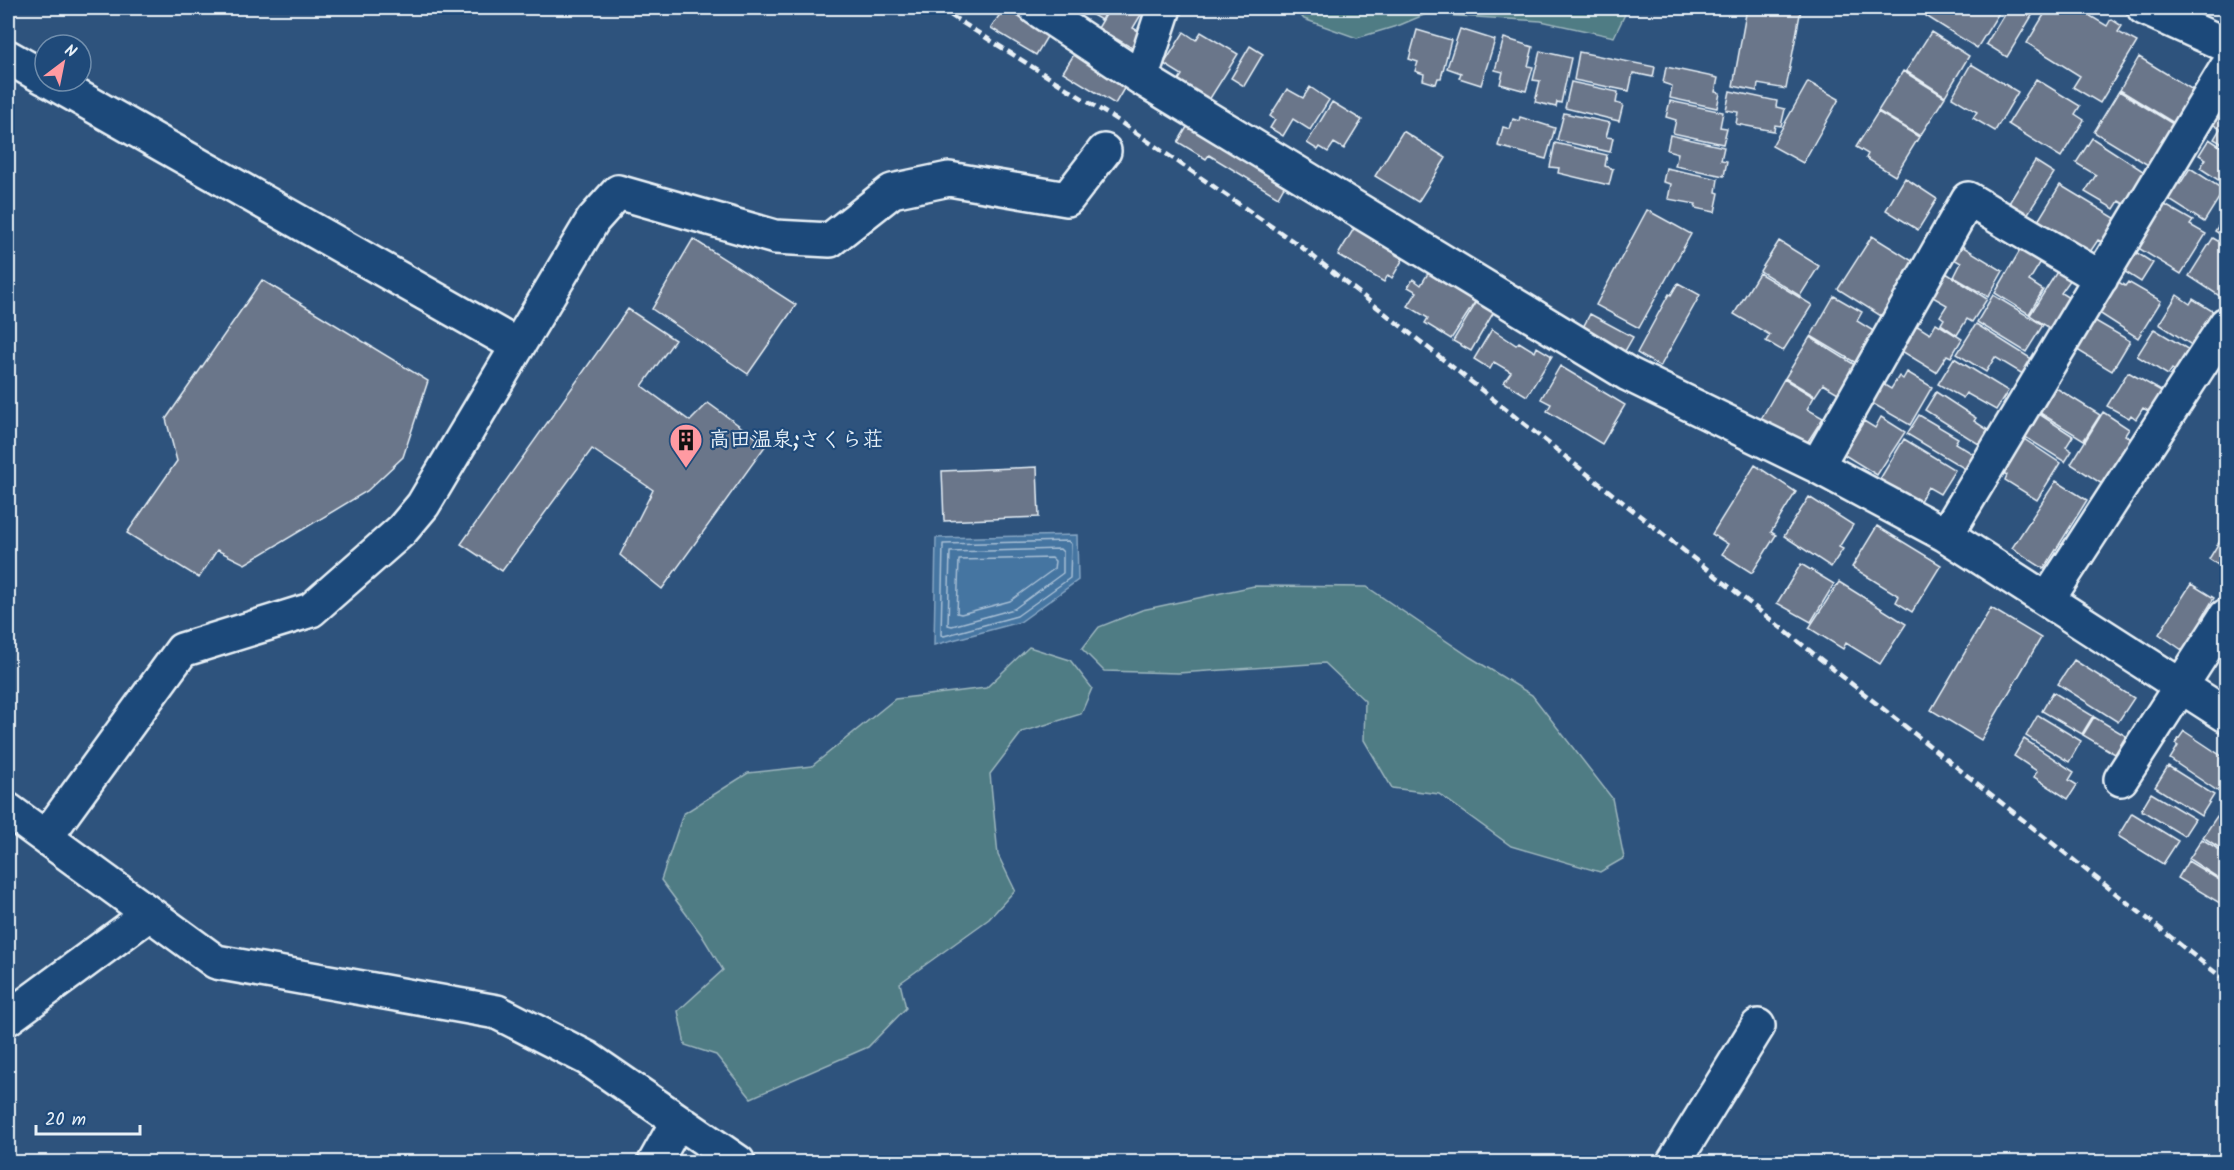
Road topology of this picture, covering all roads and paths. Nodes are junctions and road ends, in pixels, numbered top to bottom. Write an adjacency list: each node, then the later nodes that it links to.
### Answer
1 (1035, 8): 8 (street)
2 (1164, 8): 8 (street)
3 (2144, 8): 4 (street)
4 (2226, 45)
5 (8, 57): 7 (street)
6 (2226, 69): 11 (street)
7 (33, 71)
8 (1141, 78): 14 (street)
9 (71, 93): 13 (street)
10 (1104, 151): 13 (street)
11 (2101, 278): 14 (street); 15 (street)
12 (2226, 324): 16 (street)
13 (518, 345): 22 (street)
14 (1817, 466): 15 (street)
15 (1946, 536): 16 (street)
16 (2048, 599): 18 (street)
17 (2226, 616): 18 (street)
18 (2182, 686): 19 (street); 20 (street)
19 (2226, 715)
20 (2121, 779)
21 (8, 810): 22 (street)
22 (46, 837): 23 (street)
23 (149, 914): 24 (street); 26 (street)
24 (8, 1018)
25 (1758, 1026): 29 (street)
26 (678, 1121): 27 (street); 28 (street)
27 (723, 1158)
28 (655, 1162)
29 (1674, 1162)

